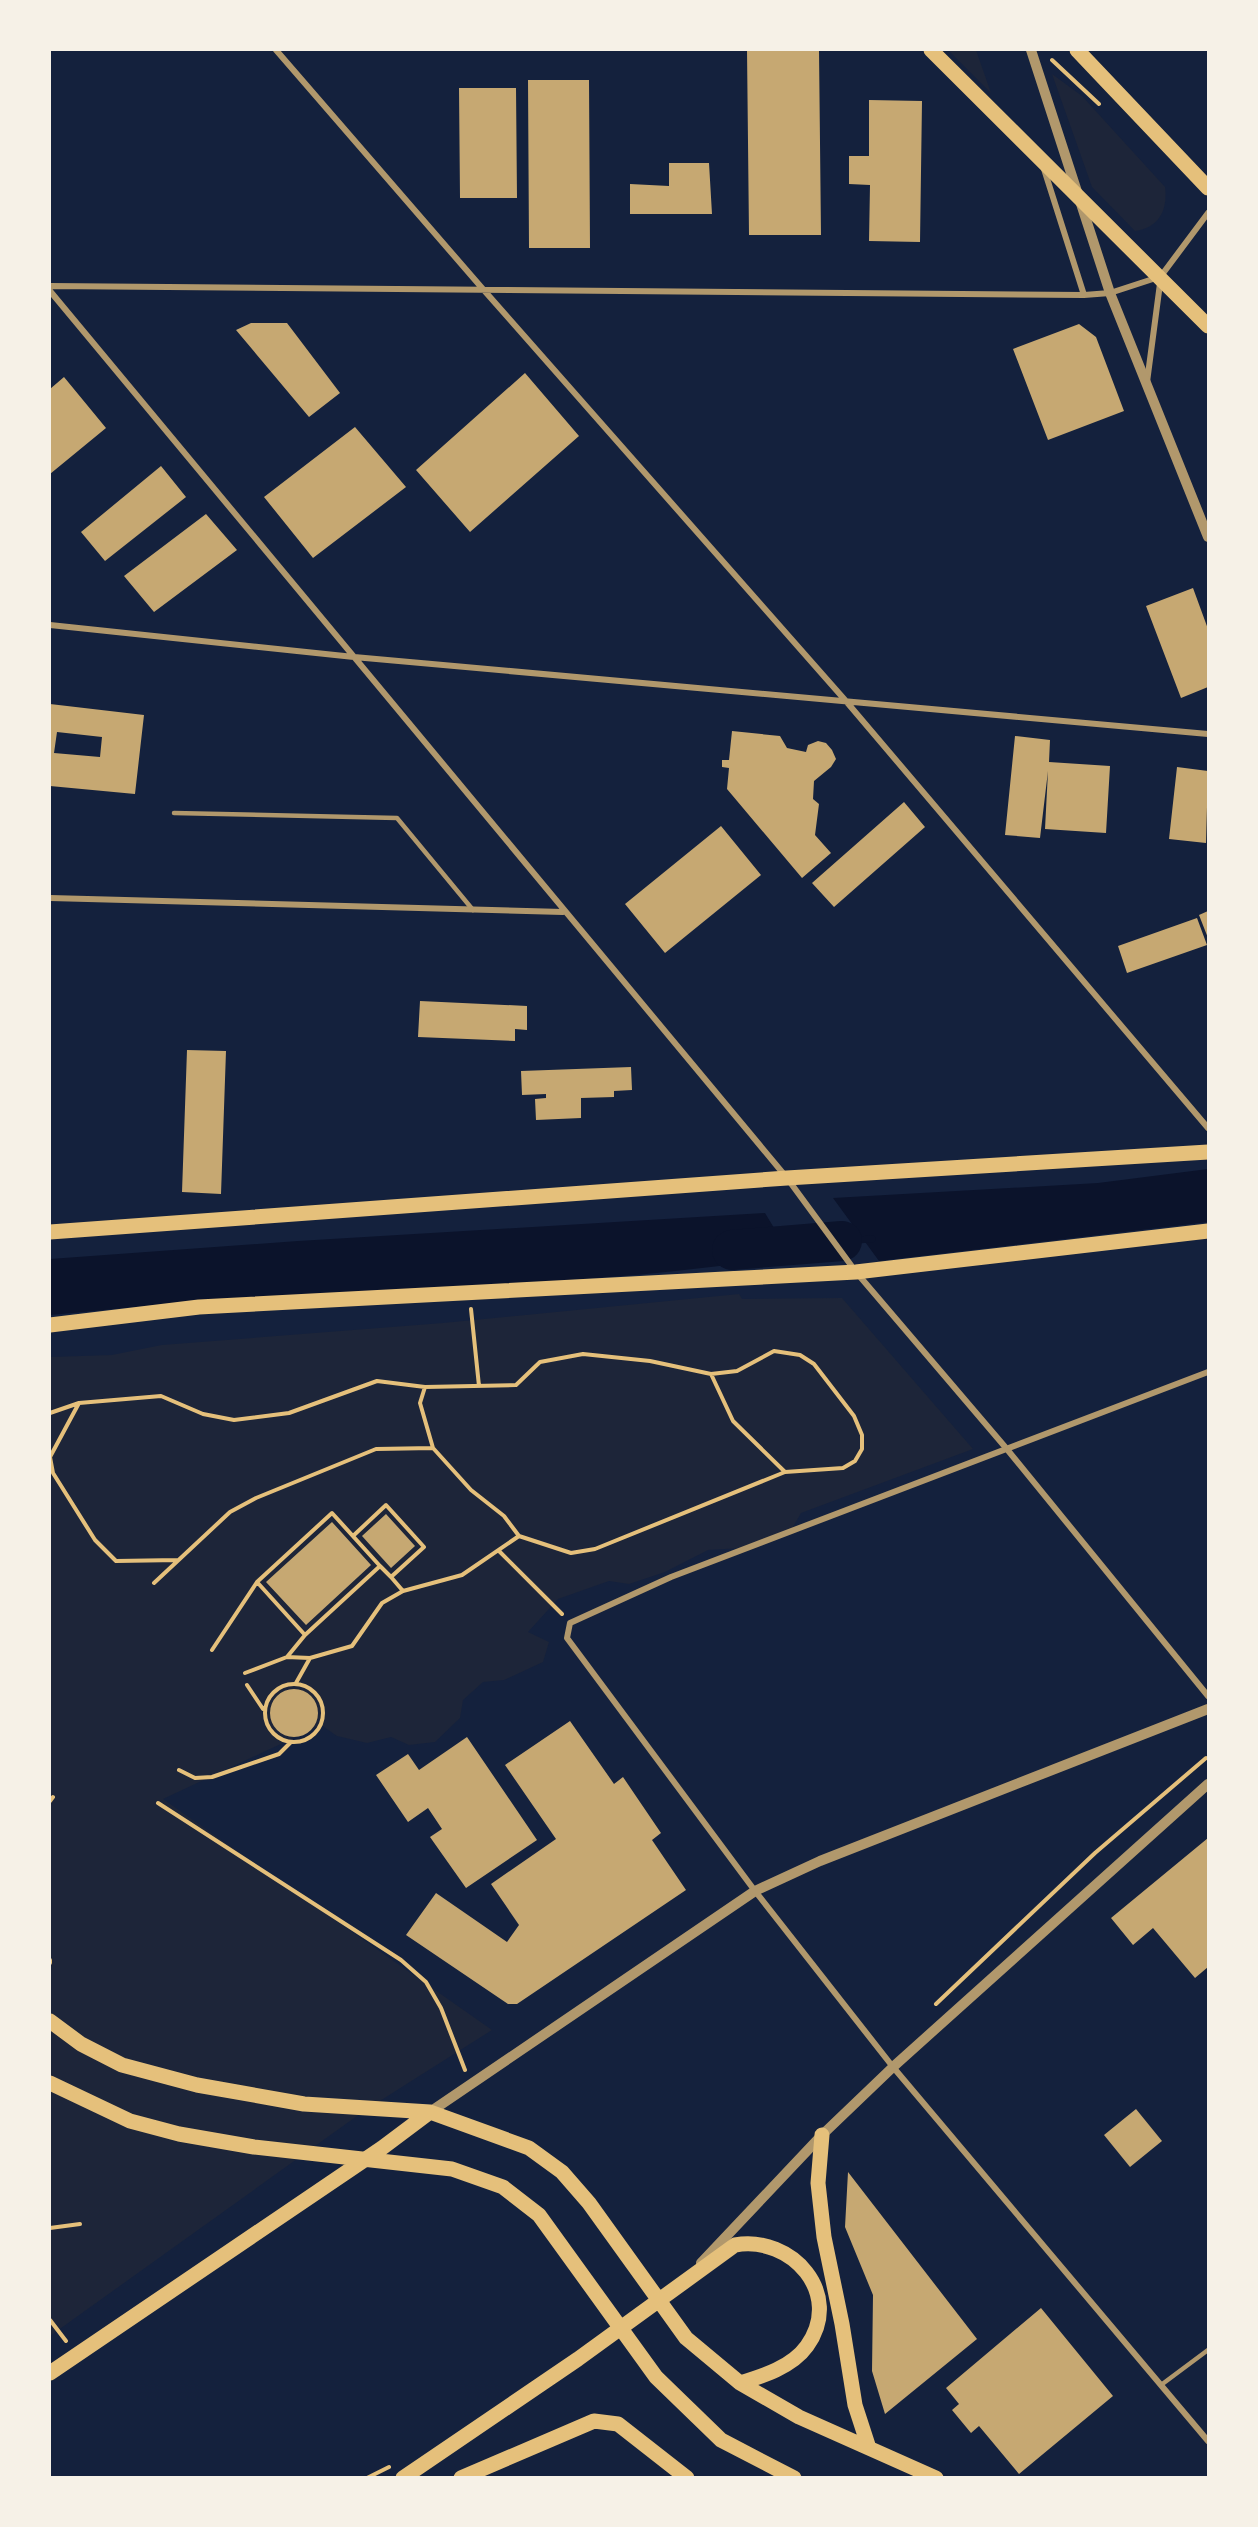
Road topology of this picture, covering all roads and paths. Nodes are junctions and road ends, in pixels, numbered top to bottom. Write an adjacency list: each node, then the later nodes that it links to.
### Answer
1 (276, 50): 13 (street)
2 (931, 50): 7 (main road)
3 (1031, 50): 9 (street)
4 (1077, 50): 8 (main road)
5 (1042, 55): 6 (path)
6 (1104, 108)
7 (1041, 160): 9 (main road); 15 (street)
8 (1209, 188)
9 (1080, 200): 11 (main road); 14 (street)
10 (1209, 213): 11 (street)
11 (1161, 276): 14 (street); 16 (main road); 17 (street)
12 (50, 288): 13 (street); 20 (street)
13 (482, 288): 15 (street); 21 (street)
14 (1110, 293): 15 (street); 17 (street)
15 (1084, 295)
16 (1209, 326)
17 (1147, 386): 18 (street)
18 (1209, 537)
19 (50, 625): 20 (street)
20 (354, 657): 21 (street); 26 (street)
21 (845, 700): 22 (street); 27 (street)
22 (1209, 734)
23 (174, 813): 25 (lane)
24 (50, 898): 25 (street)
25 (474, 910): 26 (street)
26 (563, 912): 29 (street)
27 (1209, 1128)
28 (1209, 1152): 29 (main road)
29 (787, 1178): 31 (main road); 32 (street)
30 (1209, 1231): 32 (main road)
31 (50, 1232)
32 (852, 1266): 33 (main road); 42 (street)
33 (470, 1294): 34 (main road); 37 (path)
34 (50, 1325)
35 (1209, 1372): 42 (street)
36 (711, 1374): 37 (path); 43 (path); 43 (path)
37 (479, 1386): 38 (path)
38 (425, 1387): 39 (path); 41 (path)
39 (79, 1403): 40 (path); 47 (path)
40 (50, 1413)
41 (434, 1448): 45 (path); 47 (path)
42 (1006, 1448): 53 (street); 61 (street)
43 (785, 1472): 45 (path)
44 (353, 1536): 48 (path); 49 (path); 50 (path)
45 (519, 1536): 46 (path)
46 (499, 1551): 52 (path); 53 (path)
47 (178, 1560): 51 (path)
48 (380, 1566): 49 (path); 54 (path)
49 (391, 1578): 52 (path)
50 (257, 1581): 54 (path); 55 (path)
51 (154, 1583)
52 (403, 1591): 57 (path)
53 (570, 1623): 68 (street)
54 (305, 1635): 56 (path)
55 (213, 1650)
56 (287, 1657): 57 (path); 58 (path)
57 (310, 1658): 59 (path)
58 (245, 1673)
59 (296, 1683): 63 (path); 64 (path)
60 (247, 1685): 63 (path)
61 (1209, 1696)
62 (1209, 1709): 68 (street)
63 (264, 1710): 64 (path)
64 (291, 1742): 65 (path)
65 (179, 1770)
66 (1209, 1784): 70 (street)
67 (158, 1803): 72 (path)
68 (755, 1891): 70 (street); 72 (street)
69 (50, 2021): 73 (main road)
70 (893, 2067): 74 (street); 84 (street)
71 (50, 2083): 75 (main road)
72 (470, 2085): 73 (street)
73 (430, 2112): 75 (main road); 83 (main road)
74 (822, 2135): 78 (street); 86 (main road)
75 (363, 2160): 81 (main road); 90 (main road)
76 (80, 2224): 77 (path)
77 (50, 2228)
78 (691, 2275): 83 (main road); 87 (main road)
79 (50, 2320): 81 (path)
80 (1209, 2350): 84 (lane)
81 (76, 2353): 82 (main road)
82 (50, 2373)
83 (740, 2383): 86 (main road)
84 (1161, 2385): 85 (street)
85 (1209, 2441)
86 (868, 2445): 91 (main road)
87 (403, 2478)
88 (461, 2478): 89 (main road)
89 (687, 2478)
90 (794, 2478)
91 (936, 2478)

